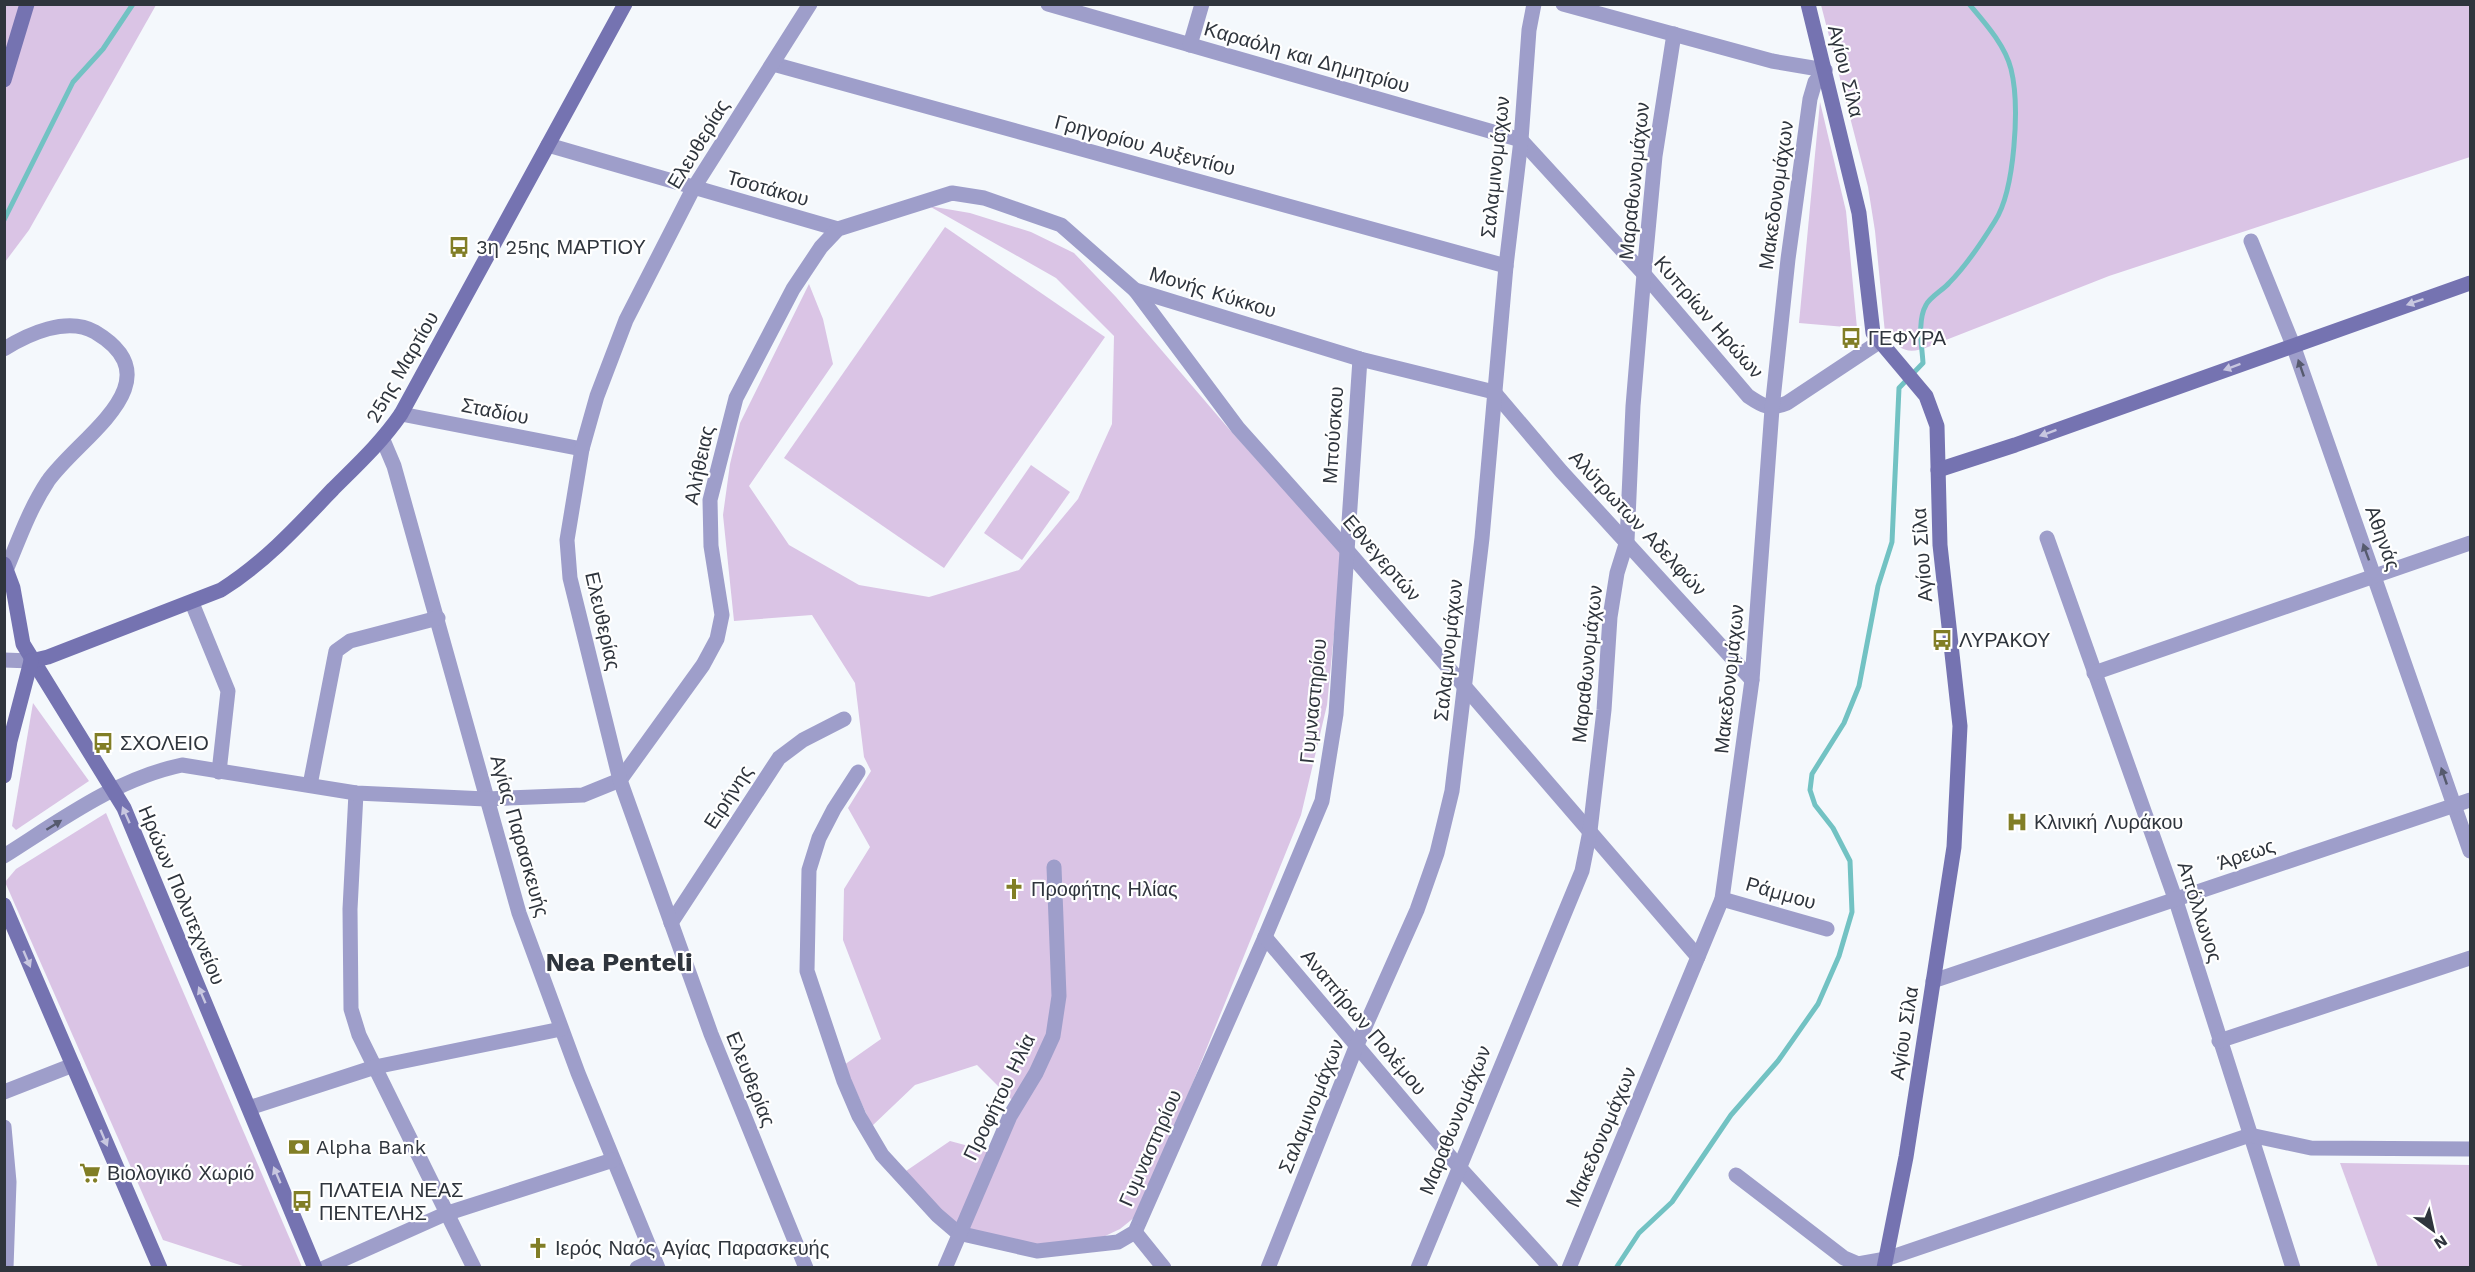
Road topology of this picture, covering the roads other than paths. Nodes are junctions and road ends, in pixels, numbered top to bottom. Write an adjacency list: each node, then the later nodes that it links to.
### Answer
1 (27, 4): 13 (street)
2 (625, 4): 15 (street, 25ης Μαρτίου)
3 (810, 4): 11 (street, Ελευθερίας)
4 (1048, 4): 10 (street, Καραόλη και Δημητρίου)
5 (1202, 4): 10 (street)
6 (1534, 4): 14 (street, Σαλαμινομάχων)
7 (1563, 4): 9 (street)
8 (1808, 4): 12 (street, Αγίου Σίλα)
9 (1674, 34): 12 (street); 20 (street, Μαραθωνομάχων)
10 (1190, 45): 14 (street, Καραόλη και Δημητρίου)
11 (773, 63): 16 (street, Ελευθερίας); 19 (street, Γρηγορίου Αυξεντίου)
12 (1825, 70): 23 (street, Αγίου Σίλα); 28 (street, Μακεδονομάχων)
13 (4, 80)
14 (1521, 140): 19 (street, Σαλαμινομάχων); 20 (street, Κυπρίων Ηρώων)
15 (548, 145): 16 (street, Τσοτάκου); 29 (street, 25ης Μαρτίου)
16 (693, 189): 17 (street, Τσοτάκου); 31 (street, Ελευθερίας)
17 (838, 229): 22 (street, Μονής Κύκκου); 50 (street, Αλήθειας)
18 (2251, 241): 24 (street, Αθηνάς)
19 (1506, 266): 27 (street, Σαλαμινομάχων)
20 (1644, 274): 28 (street, Κυπρίων Ηρώων); 34 (street, Μαραθωνομάχων)
21 (2470, 283): 24 (street, one-way to 24)
22 (1135, 290): 26 (street, Μονής Κύκκου); 36 (street, Εθνεγερτών)
23 (1879, 342): 28 (street); 32 (street, Αγίου Σίλα)
24 (2293, 345): 32 (street, one-way to 32); 38 (street, Αθηνάς, one-way to 24)
25 (4, 349): 37 (street)
26 (1360, 359): 27 (street, Μονής Κύκκου); 36 (street, Μπούσκου)
27 (1494, 392): 34 (street, Αλύτρωτων Αδελφών); 45 (street, Σαλαμινομάχων)
28 (1772, 408): 44 (street, Μακεδονομάχων)
29 (401, 414): 30 (street, 25ης Μαρτίου); 31 (street, Σταδίου)
30 (383, 441): 39 (street, 25ης Μαρτίου); 40 (street, Αγίας Παρασκευής)
31 (582, 449): 50 (street, Ελευθερίας)
32 (1938, 470): 69 (street, Αγίου Σίλα)
33 (2047, 538): 43 (street, Απόλλωνος)
34 (1627, 541): 44 (street, Αλύτρωτων Αδελφών); 57 (street, Μαραθωνομάχων)
35 (2470, 543): 38 (street)
36 (1346, 549): 45 (street, Εθνεγερτών); 66 (street, Γυμναστηρίου)
37 (6, 566): 42 (street, Ηρώων Πολυτεχνείου)
38 (2374, 574): 43 (street); 56 (street, Αθηνάς, one-way to 38)
39 (192, 603): 42 (street, 25ης Μαρτίου); 47 (street)
40 (438, 618): 51 (street); 54 (street, Αγίας Παρασκευής)
41 (4, 660): 42 (street)
42 (31, 661): 49 (street); 52 (street, Ηρώων Πολυτεχνείου)
43 (2094, 673): 62 (street, Απόλλωνος)
44 (1752, 680): 61 (street, Μακεδονομάχων)
45 (1463, 684): 57 (street, Εθνεγερτών); 72 (street, Σαλαμινομάχων)
46 (844, 718): 64 (street, Ειρήνης)
47 (219, 772): 51 (street); 52 (street)
48 (858, 772): 85 (street, Γυμναστηρίου)
49 (4, 776)
50 (620, 780): 54 (street); 64 (street, Ελευθερίας)
51 (310, 785): 53 (street)
52 (113, 788): 59 (street, one-way to 52); 76 (street, Ηρώων Πολυτεχνείου, one-way to 52)
53 (356, 793): 54 (street); 74 (street)
54 (486, 799): 70 (street, Αγίας Παρασκευής)
55 (2470, 800): 56 (street, Άρεως)
56 (2455, 805): 58 (street, Αθηνάς); 62 (street, Άρεως)
57 (1590, 831): 67 (street, Εθνεγερτών); 81 (street, Μαραθωνομάχων)
58 (2470, 851)
59 (4, 855)
60 (1054, 867): 85 (street, Προφήτου Ηλία)
61 (1722, 899): 65 (street, Ράμμου); 67 (street, Μακεδονομάχων)
62 (2176, 901): 69 (street, Άρεως); 71 (street, Απόλλωνος)
63 (4, 905): 73 (street, one-way to 73)
64 (671, 923): 94 (street, Ελευθερίας)
65 (1827, 928)
66 (1265, 937): 72 (street, Αναπήρων Πολέμου); 84 (street, Γυμναστηρίου)
67 (1698, 957): 100 (street, Μακεδονομάχων)
68 (2470, 958): 71 (street)
69 (1933, 981): 86 (street, Αγίου Σίλα)
70 (561, 1029): 74 (street); 80 (street, Αγίας Παρασκευής)
71 (2219, 1041): 78 (street, Απόλλωνος)
72 (1356, 1047): 81 (street, Αναπήρων Πολέμου); 97 (street, Σαλαμινομάχων)
73 (73, 1065): 75 (street); 89 (street, one-way to 89)
74 (375, 1067): 76 (street); 83 (street)
75 (4, 1092)
76 (249, 1108): 90 (street, Ηρώων Πολυτεχνείου, one-way to 76)
77 (4, 1127): 88 (street)
78 (2250, 1136): 79 (street); 86 (street); 101 (street, Απόλλωνος)
79 (2470, 1149)
80 (613, 1160): 83 (street); 87 (street, Αγίας Παρασκευής)
81 (1459, 1167): 98 (street, Μαραθωνομάχων); 99 (street, Αναπήρων Πολέμου)
82 (1736, 1175): 86 (street)
83 (446, 1214): 91 (street); 92 (street)
84 (1136, 1232): 85 (street, Γυμναστηρίου); 96 (street)
85 (958, 1233): 95 (street, Προφήτου Ηλία)
86 (1885, 1263)
87 (656, 1264): 93 (street)
88 (6, 1268)
89 (160, 1268)
90 (315, 1268)
91 (324, 1268)
92 (474, 1268)
93 (637, 1268)
94 (806, 1268)
95 (945, 1268)
96 (1164, 1268)
97 (1268, 1268)
98 (1418, 1268)
99 (1551, 1268)
100 (1569, 1268)
101 (2293, 1268)

